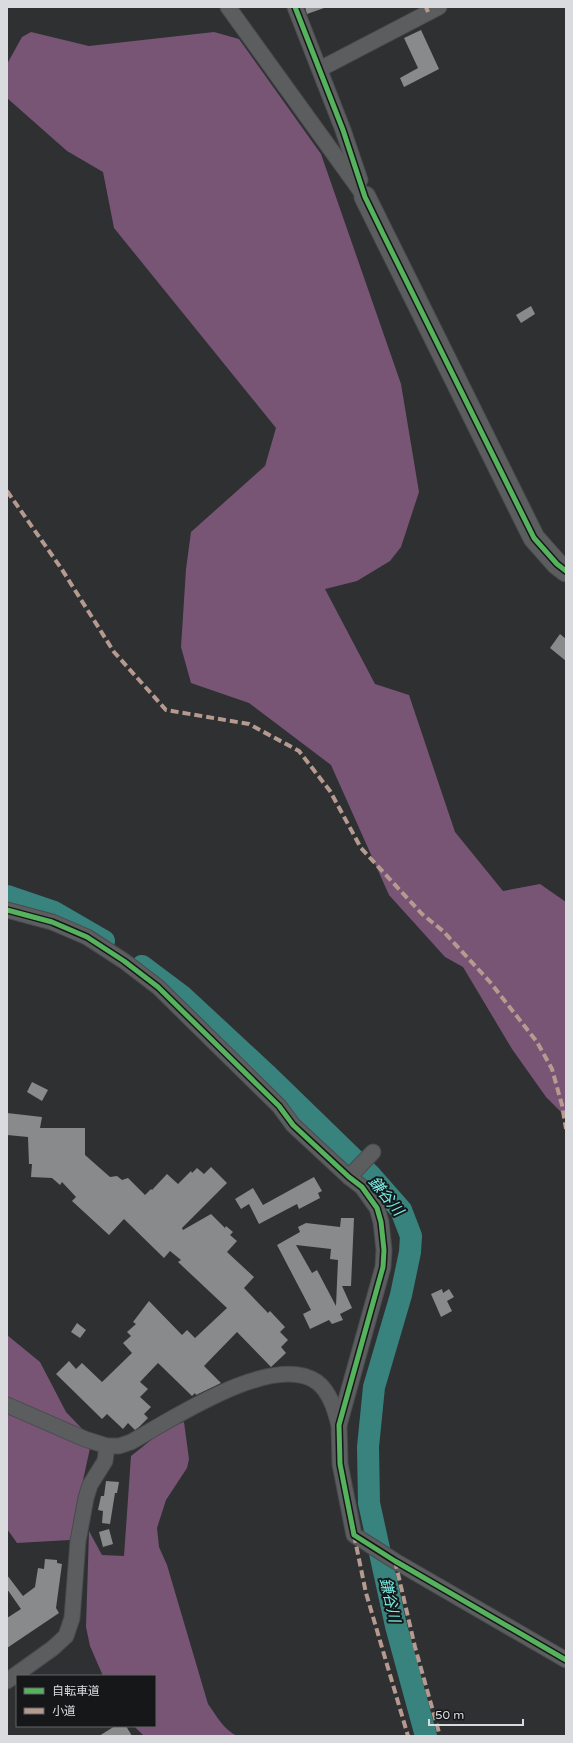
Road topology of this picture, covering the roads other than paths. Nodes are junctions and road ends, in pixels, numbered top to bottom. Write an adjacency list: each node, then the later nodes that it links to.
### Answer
1 (228, 7): 5 (street)
2 (295, 7): 4 (street)
3 (439, 7): 4 (street)
4 (320, 69): 5 (street)
5 (365, 196): 6 (street)
6 (566, 571)
7 (7, 910): 9 (street)
8 (373, 1152): 9 (street)
9 (349, 1177): 11 (street)
10 (7, 1405): 12 (street)
11 (339, 1425): 12 (street); 13 (street)
12 (107, 1446): 14 (street)
13 (566, 1660)
14 (7, 1681)

